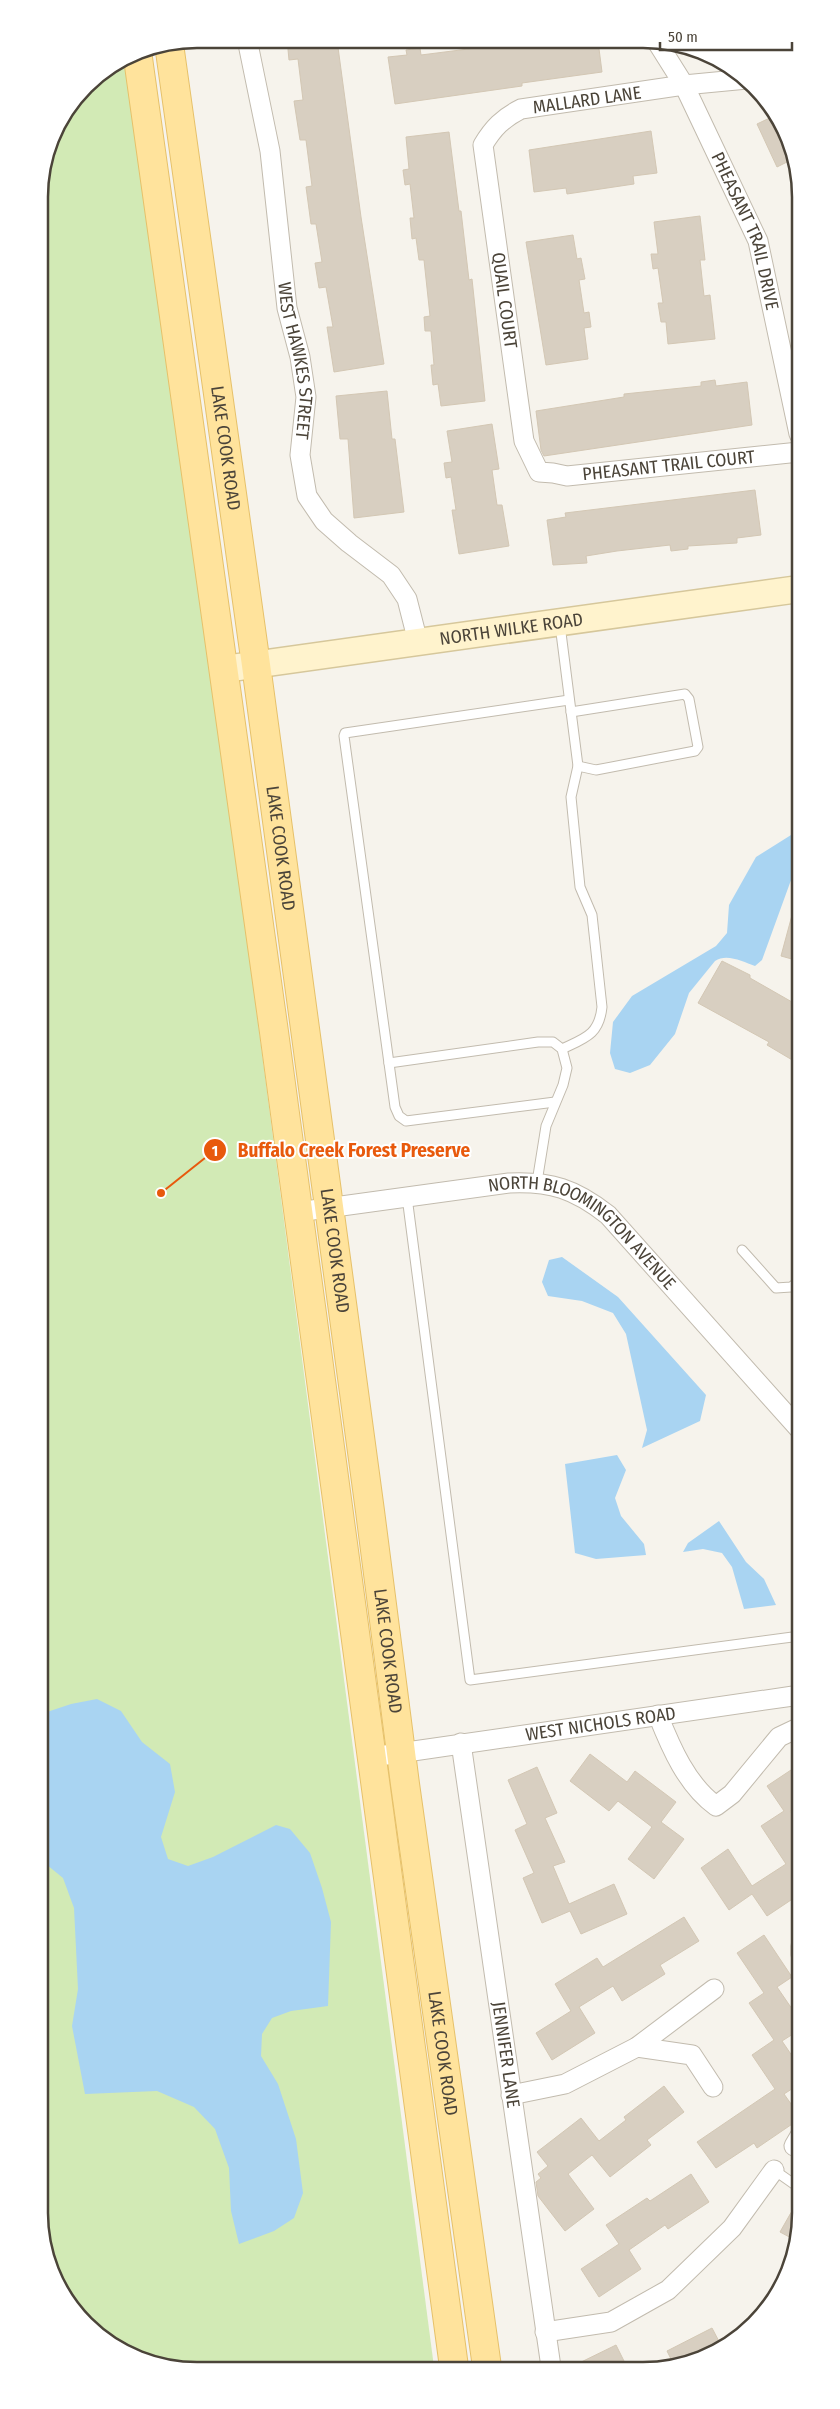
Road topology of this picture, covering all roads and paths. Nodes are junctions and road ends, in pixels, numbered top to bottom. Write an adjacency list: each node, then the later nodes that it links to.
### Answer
1 (249, 48): 13 (street, WEST HAWKES STREET)
2 (661, 49): 6 (street, PHEASANT TRAIL DRIVE)
3 (170, 50): 14 (main road, LAKE COOK ROAD)
4 (138, 59): 15 (main road, LAKE COOK ROAD)
5 (736, 80): 6 (street, MALLARD LANE)
6 (684, 86): 7 (street, MALLARD LANE); 8 (street, PHEASANT TRAIL DRIVE)
7 (495, 126): 10 (street, QUAIL COURT)
8 (792, 405)
9 (792, 453): 10 (street, PHEASANT TRAIL COURT)
10 (539, 472)
11 (792, 591): 12 (street, NORTH WILKE ROAD)
12 (559, 622): 13 (street, NORTH WILKE ROAD); 16 (lane)
13 (418, 642): 14 (street, NORTH WILKE ROAD)
14 (256, 665): 15 (street, NORTH WILKE ROAD); 24 (main road, LAKE COOK ROAD)
15 (224, 669): 25 (main road, LAKE COOK ROAD)
16 (569, 700): 17 (lane); 20 (lane)
17 (571, 712): 18 (lane); 18 (lane)
18 (578, 766): 19 (lane)
19 (562, 1049): 20 (lane); 21 (lane)
20 (389, 1063): 21 (lane)
21 (555, 1102): 22 (lane)
22 (538, 1182): 23 (street, NORTH BLOOMINGTON AVENUE); 28 (street, NORTH BLOOMINGTON AVENUE)
23 (407, 1197): 24 (street, NORTH BLOOMINGTON AVENUE); 29 (lane)
24 (329, 1208): 25 (street, NORTH BLOOMINGTON AVENUE); 34 (main road, LAKE COOK ROAD)
25 (298, 1212): 35 (main road, LAKE COOK ROAD)
26 (742, 1250): 27 (lane)
27 (792, 1286)
28 (792, 1421)
29 (792, 1637)
30 (792, 1696): 31 (street, WEST NICHOLS ROAD)
31 (658, 1715): 32 (street); 33 (street, WEST NICHOLS ROAD)
32 (792, 1731)
33 (462, 1743): 34 (street, WEST NICHOLS ROAD); 39 (street, JENNIFER LANE)
34 (401, 1752): 35 (street, WEST NICHOLS ROAD); 44 (main road, LAKE COOK ROAD)
35 (372, 1757): 43 (main road, LAKE COOK ROAD)
36 (714, 1989): 37 (street)
37 (637, 2047): 38 (street); 39 (street)
38 (713, 2087)
39 (511, 2095): 42 (street, JENNIFER LANE)
40 (774, 2170): 41 (lane); 42 (street)
41 (792, 2183)
42 (545, 2332): 45 (street, JENNIFER LANE)
43 (453, 2362)
44 (486, 2362)
45 (550, 2362)

